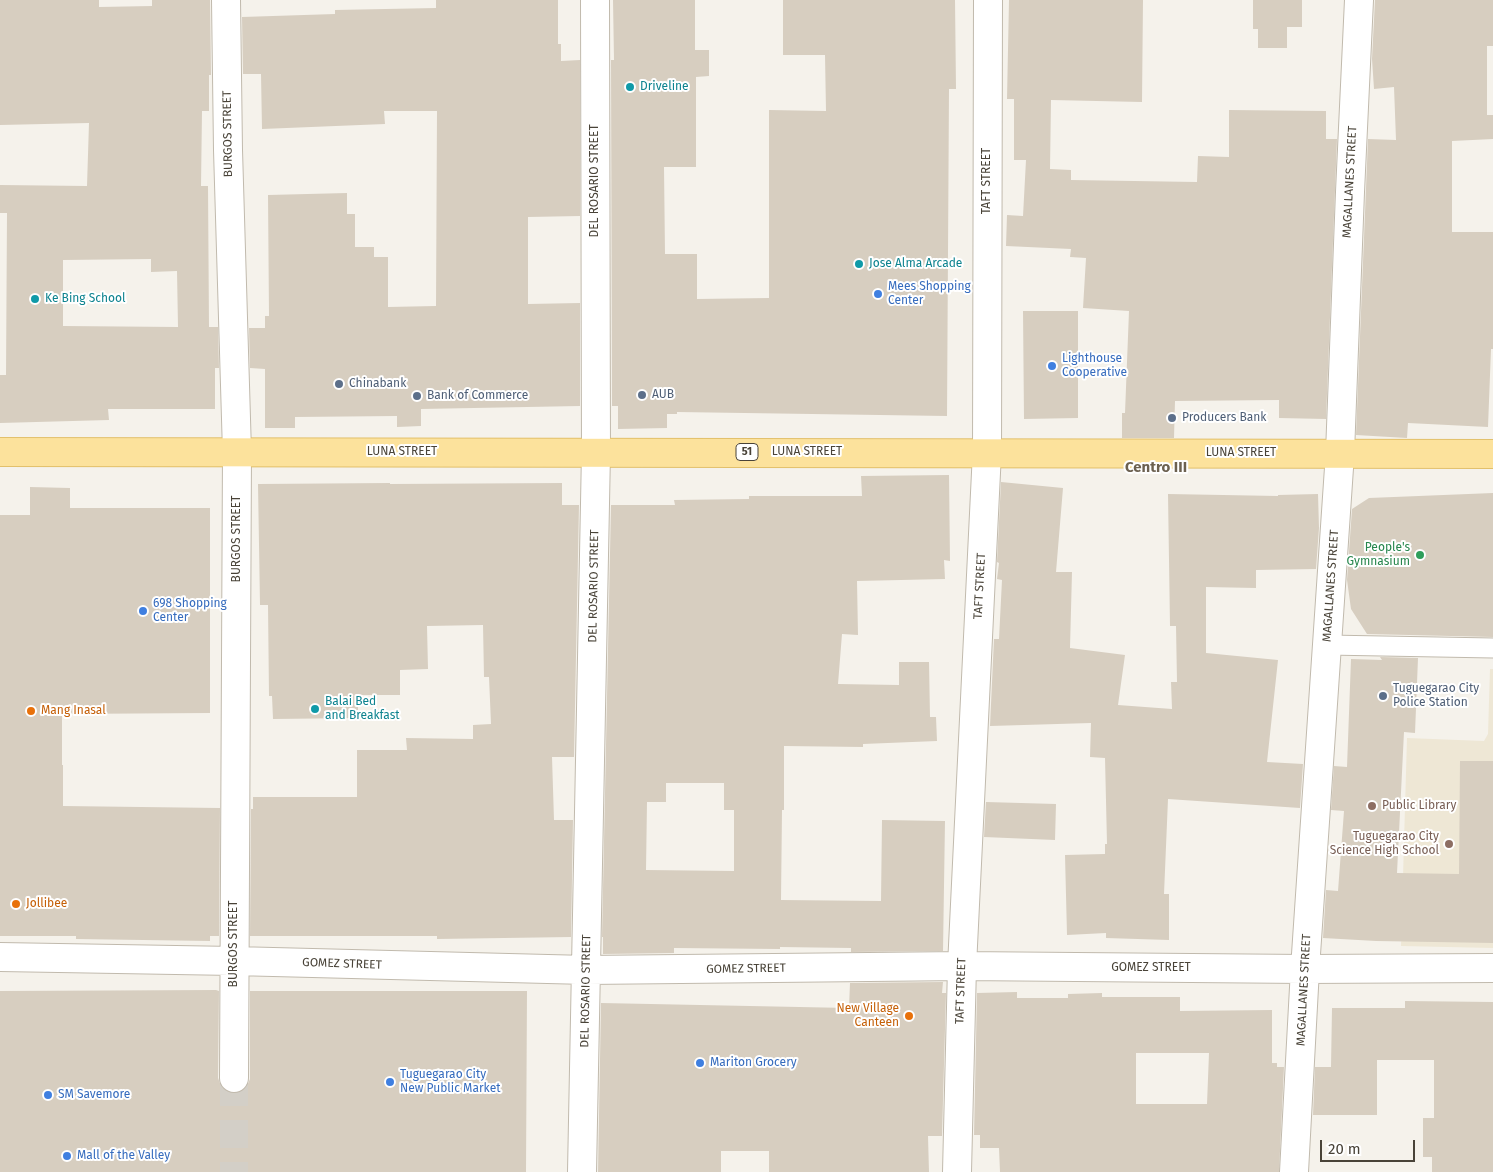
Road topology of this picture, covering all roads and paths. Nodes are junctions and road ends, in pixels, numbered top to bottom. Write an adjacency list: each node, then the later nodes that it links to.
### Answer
1 (226, 0): 6 (street, BURGOS STREET)
2 (595, 0): 7 (street, DEL ROSARIO STREET)
3 (988, 0): 8 (street, TAFT STREET)
4 (1359, 0): 9 (street, MAGALLANES STREET)
5 (0, 452): 6 (main road, LUNA STREET / 51)
6 (237, 452): 7 (main road, LUNA STREET / 51); 14 (street, BURGOS STREET)
7 (596, 452): 8 (main road, LUNA STREET / 51); 18 (street, DEL ROSARIO STREET)
8 (987, 452): 9 (main road, LUNA STREET / 51); 15 (street, TAFT STREET)
9 (1340, 453): 10 (main road, LUNA STREET / 51); 11 (street, MAGALLANES STREET)
10 (1493, 454)
11 (1327, 645): 12 (lane); 17 (street, MAGALLANES STREET)
12 (1493, 648)
13 (0, 957): 14 (street, GOMEZ STREET)
14 (234, 961): 18 (street, GOMEZ STREET); 19 (street, BURGOS STREET)
15 (962, 966): 17 (street, GOMEZ STREET); 18 (street, GOMEZ STREET); 21 (street, TAFT STREET)
16 (1493, 968): 17 (street, GOMEZ STREET)
17 (1305, 969): 22 (street, MAGALLANES STREET)
18 (587, 970): 20 (street, DEL ROSARIO STREET)
19 (234, 1078)
20 (582, 1172)
21 (957, 1172)
22 (1294, 1172)

